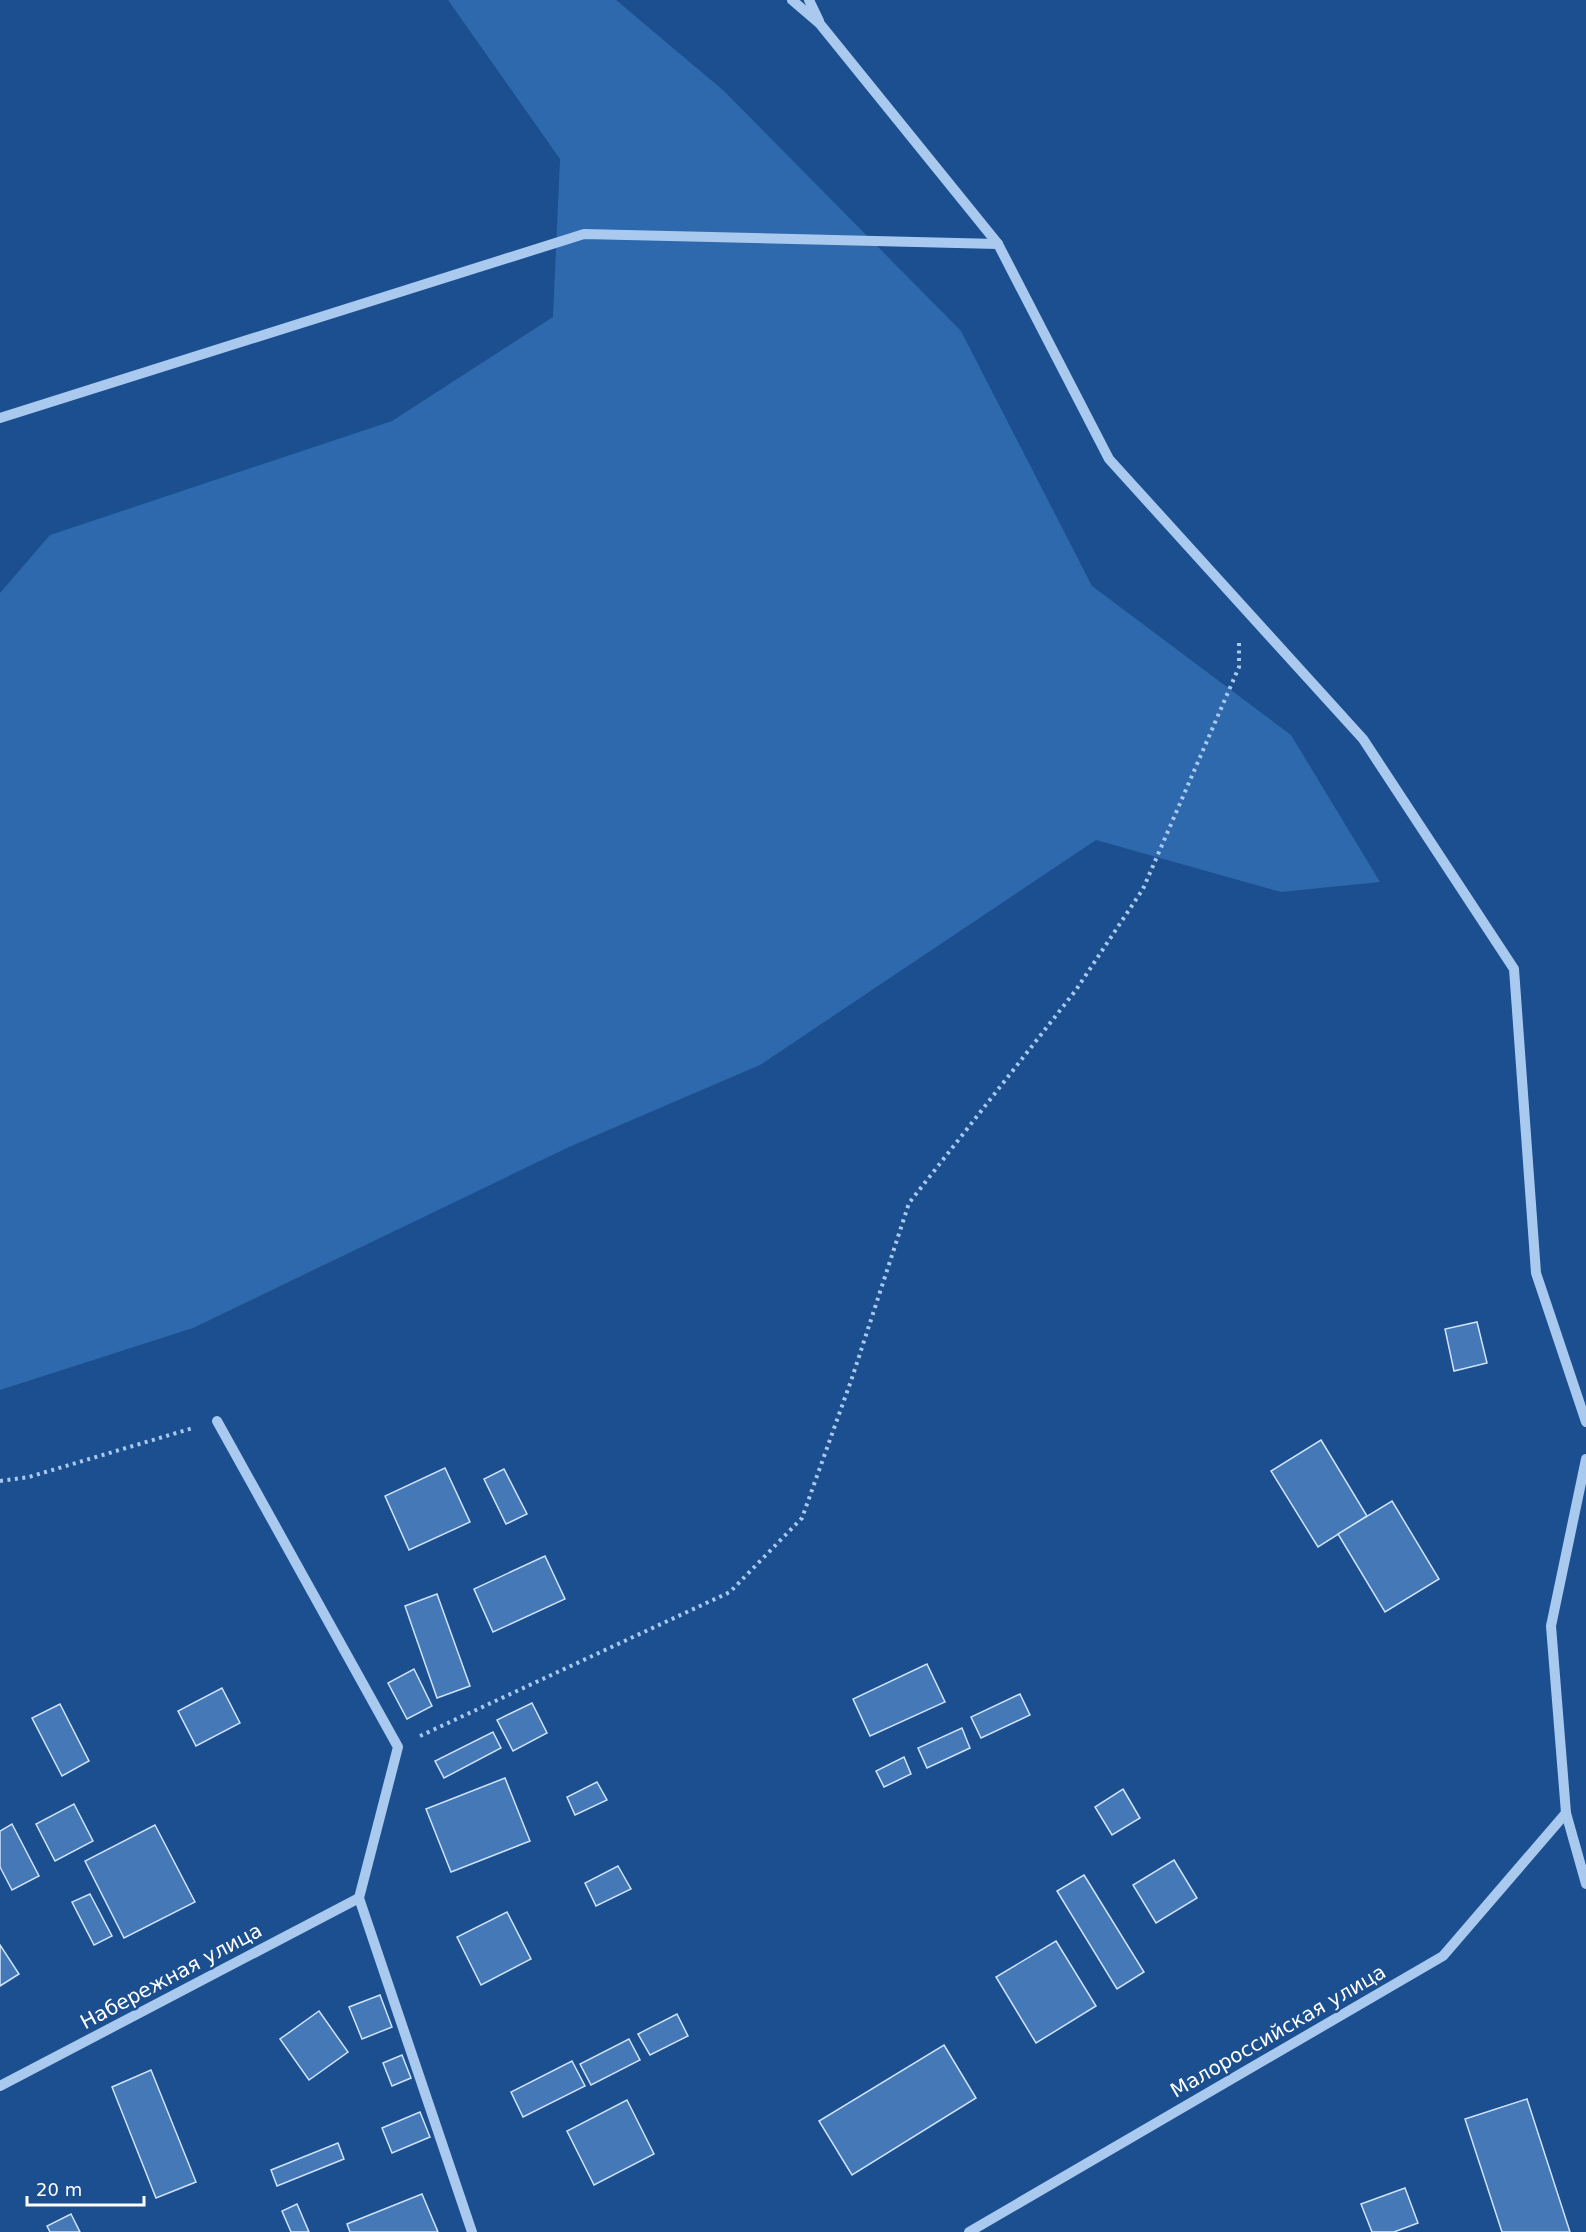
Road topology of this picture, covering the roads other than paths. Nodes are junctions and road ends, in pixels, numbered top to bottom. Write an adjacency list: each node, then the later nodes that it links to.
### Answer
1 (792, 0): 3 (street)
2 (809, 0): 3 (street)
3 (820, 24): 4 (street)
4 (998, 244): 5 (street); 7 (street)
5 (0, 418)
6 (217, 1421): 11 (street)
7 (1586, 1422)
8 (1586, 1459): 9 (street)
9 (1566, 1813): 10 (street); 14 (street, Малороссийская улица)
10 (1586, 1884)
11 (359, 1898): 12 (street, Набережная улица); 13 (street)
12 (0, 2085)
13 (472, 2232)
14 (969, 2232)

